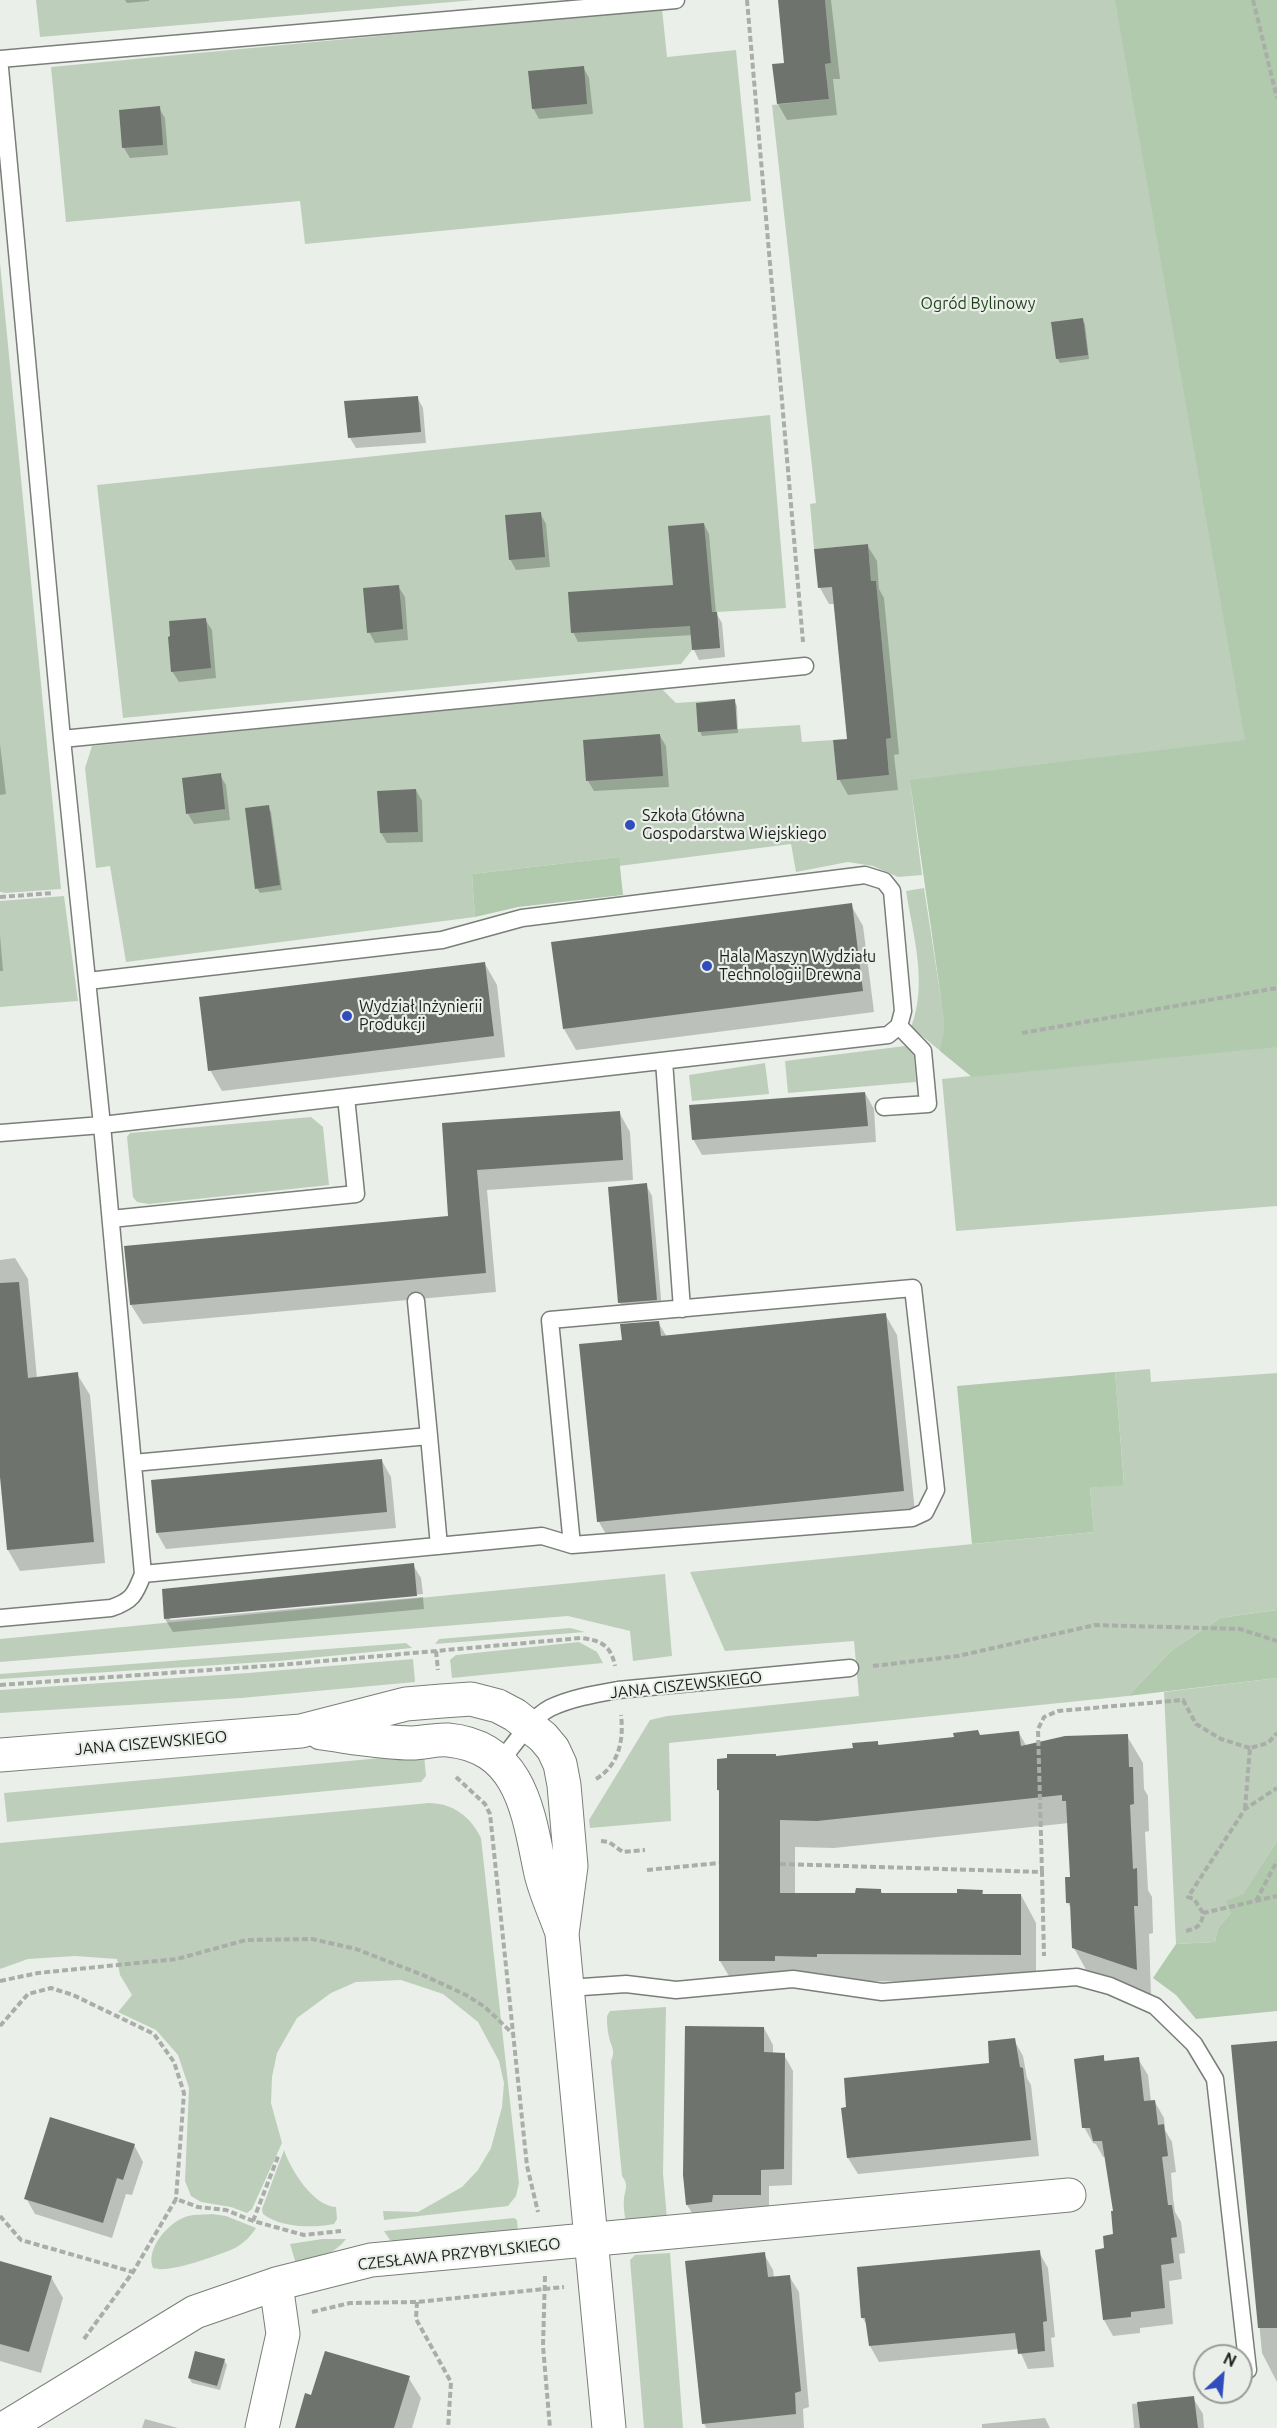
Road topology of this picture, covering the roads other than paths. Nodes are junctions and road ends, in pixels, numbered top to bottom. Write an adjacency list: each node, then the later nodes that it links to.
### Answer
1 (676, 0): 2 (lane)
2 (0, 59)
3 (0, 68): 5 (lane)
4 (805, 666): 5 (lane)
5 (62, 739): 6 (lane)
6 (88, 981): 7 (lane); 11 (lane)
7 (899, 1026): 8 (lane); 10 (lane)
8 (664, 1061): 9 (lane); 15 (lane)
9 (346, 1097): 11 (lane); 13 (lane)
10 (884, 1107)
11 (102, 1125): 12 (lane); 13 (lane)
12 (0, 1133)
13 (111, 1219): 17 (lane)
14 (416, 1301): 16 (lane)
15 (681, 1309): 18 (lane); 18 (lane)
16 (429, 1436): 17 (lane); 19 (lane)
17 (133, 1463): 20 (lane)
18 (572, 1545): 19 (lane)
19 (439, 1546): 20 (lane)
20 (143, 1574): 21 (lane)
21 (0, 1618)
22 (850, 1668): 23 (lane, JANA CISZEWSKIEGO)
23 (530, 1726): 24 (street, JANA CISZEWSKIEGO); 26 (lane, JANA CISZEWSKIEGO); 27 (street)
24 (301, 1731): 25 (street, JANA CISZEWSKIEGO); 26 (street, JANA CISZEWSKIEGO)
25 (0, 1755)
26 (500, 1762): 27 (street)
27 (562, 1935): 28 (street)
28 (568, 1988): 30 (street); 32 (lane)
29 (1070, 2195): 30 (street, CZESŁAWA PRZYBYLSKIEGO)
30 (592, 2240): 31 (street, CZESŁAWA PRZYBYLSKIEGO); 35 (street)
31 (276, 2284): 33 (street, CZESŁAWA PRZYBYLSKIEGO); 34 (street)
32 (1245, 2344)
33 (5, 2428)
34 (262, 2428)
35 (609, 2428)

